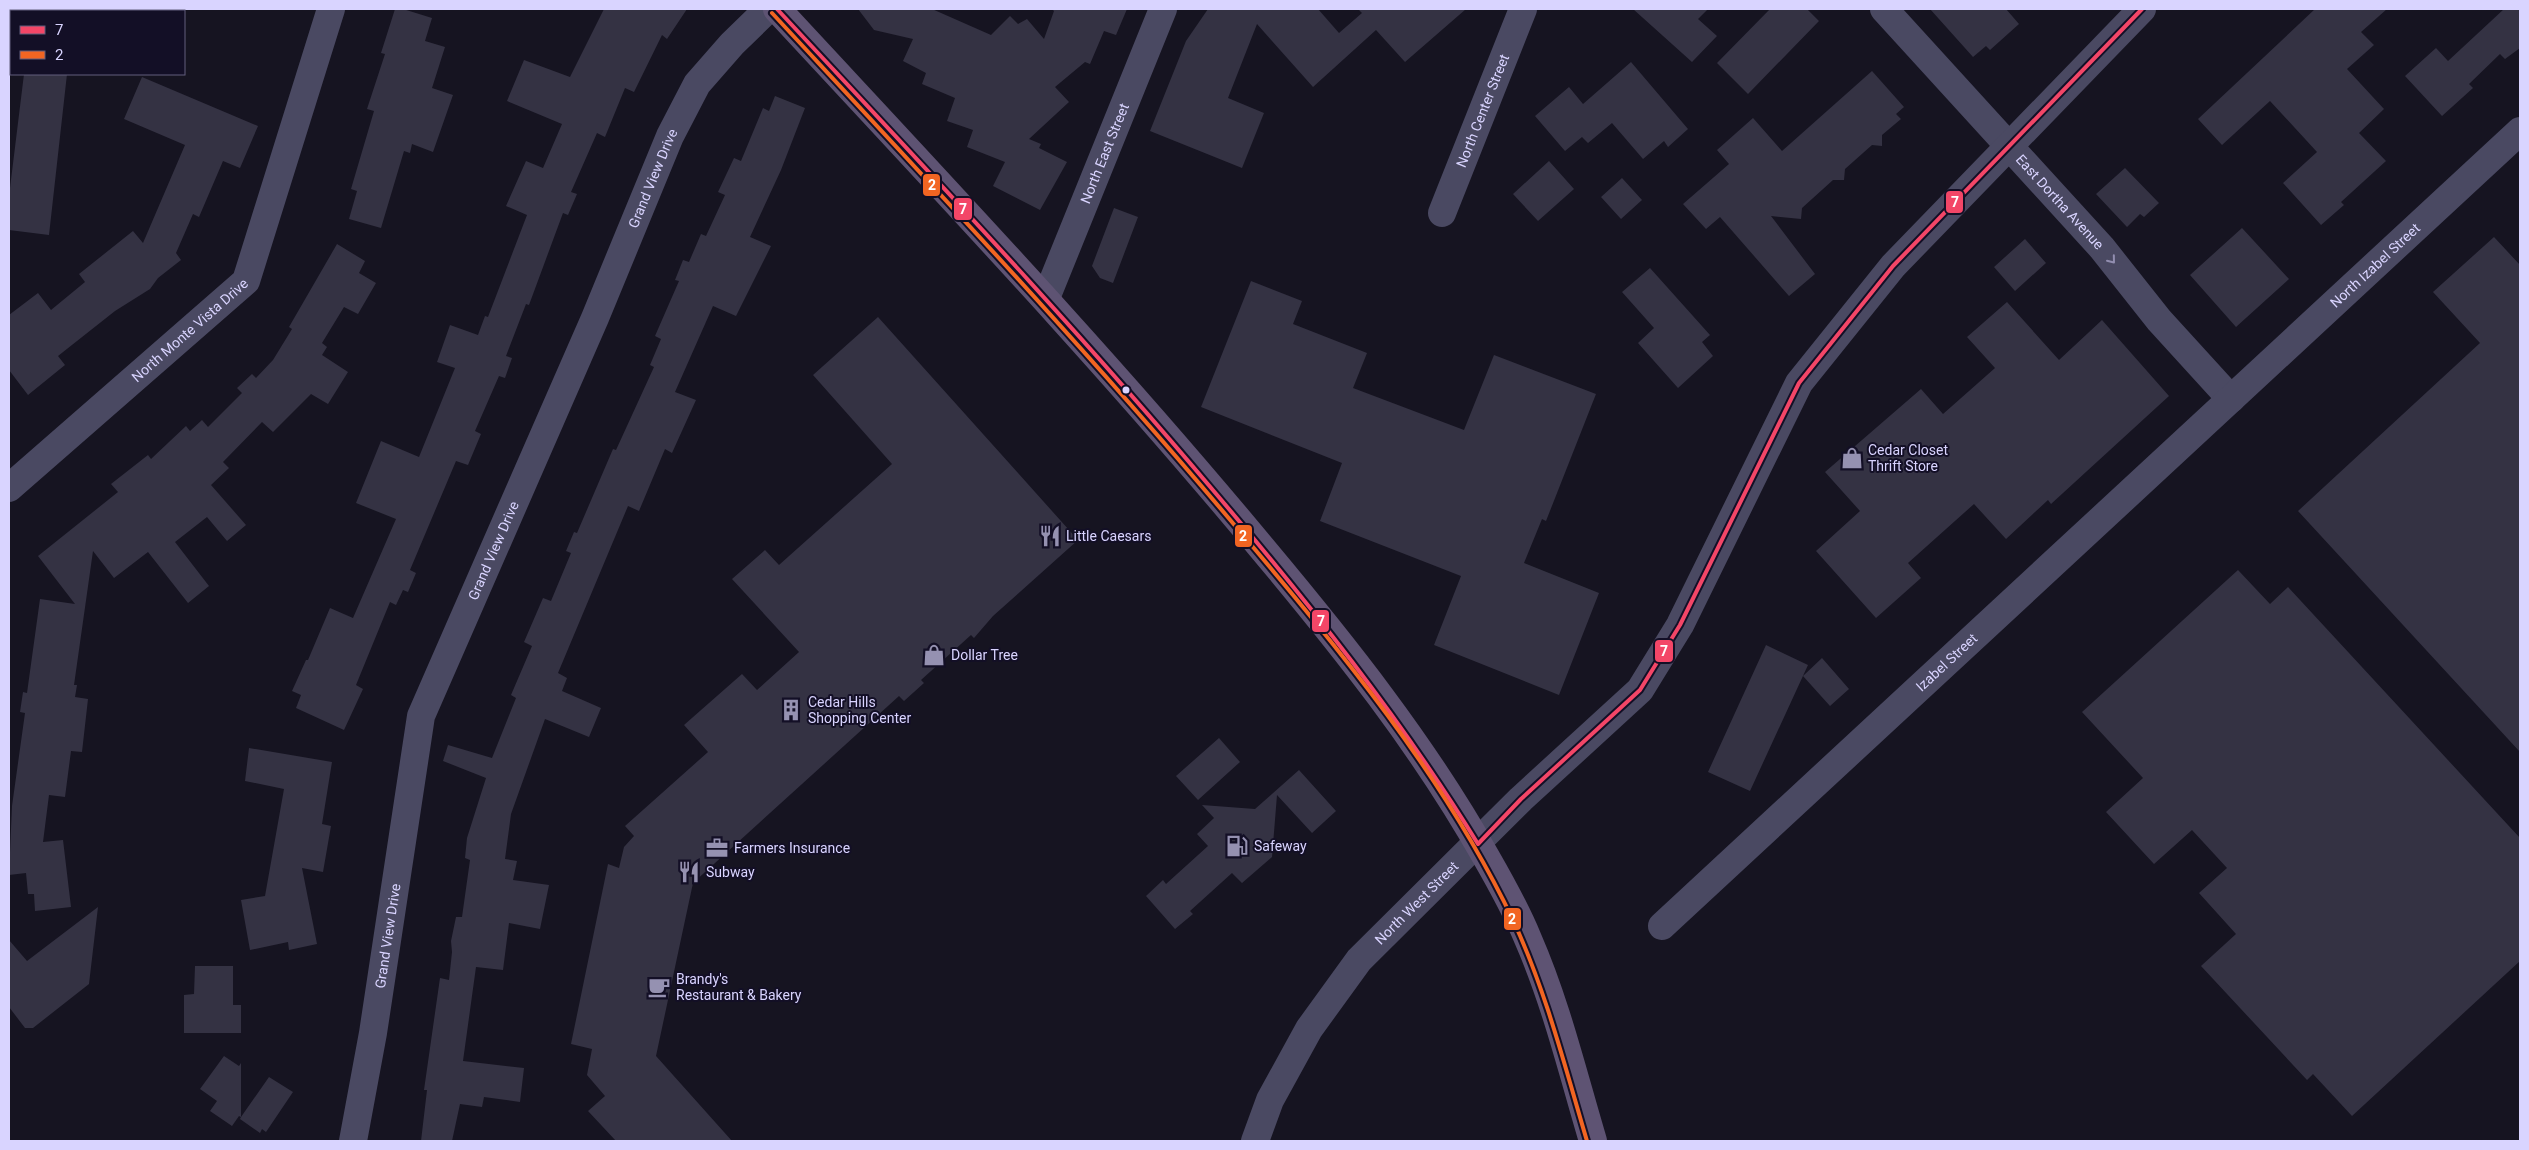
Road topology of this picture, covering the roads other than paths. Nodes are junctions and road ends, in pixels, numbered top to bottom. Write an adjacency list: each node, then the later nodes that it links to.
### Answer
1 (331, 9): 13 (street, North Monte Vista Drive)
2 (768, 9): 16 (street, Grand View Drive)
3 (777, 9): 11 (main road)
4 (1163, 9): 11 (street, North East Street)
5 (1523, 9): 10 (street, North Center Street)
6 (1884, 9): 9 (street, East Dortha Avenue)
7 (2142, 9): 9 (street, North West Street)
8 (2520, 131): 12 (street, North Izabel Street)
9 (2008, 147): 12 (street, East Dortha Avenue, one-way to 12); 14 (street, North West Street)
10 (1442, 213)
11 (1046, 298): 14 (main road)
12 (2231, 399): 15 (street, Izabel Street)
13 (9, 488)
14 (1478, 844): 17 (street, North West Street); 18 (main road)
15 (1662, 926)
16 (354, 1141)
17 (1255, 1141)
18 (1594, 1141)

